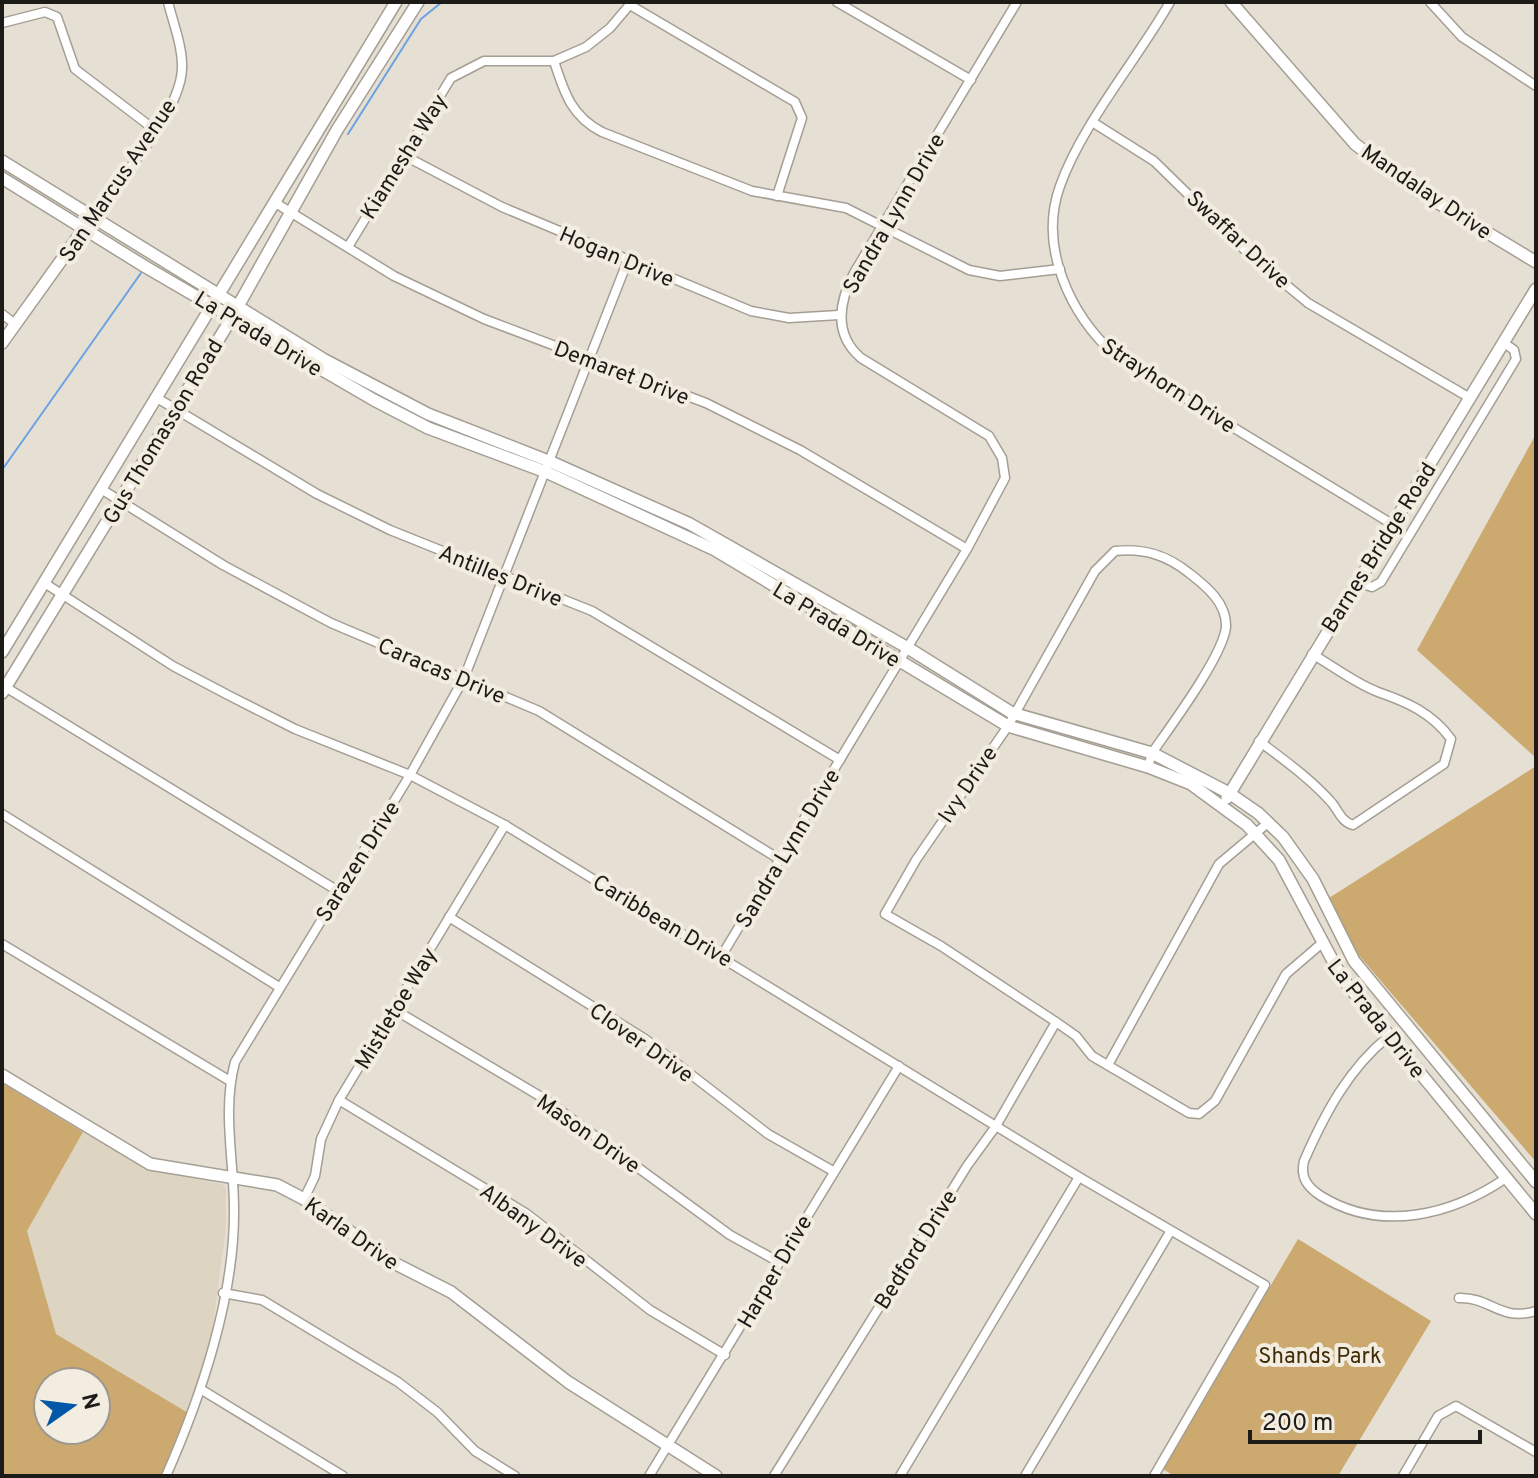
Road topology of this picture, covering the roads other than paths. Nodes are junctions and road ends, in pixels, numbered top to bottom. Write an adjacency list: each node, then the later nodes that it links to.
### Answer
1 (168, 2): 15 (street, San Marcus Avenue)
2 (396, 2): 20 (main road, Gus Thomasson Road)
3 (418, 2): 21 (main road, Gus Thomasson Road)
4 (837, 2): 12 (street)
5 (1017, 2): 12 (street, Sandra Lynn Drive)
6 (1170, 2): 14 (street, Strayhorn Drive)
7 (1231, 2): 27 (main road, Mandalay Drive)
8 (1430, 2): 13 (street)
9 (631, 4): 11 (street, Kiamesha Way); 19 (street)
10 (2, 23): 15 (street)
11 (554, 61): 16 (street, Kiamesha Way); 19 (street)
12 (971, 80): 23 (street, Sandra Lynn Drive)
13 (1536, 86)
14 (1094, 123): 28 (street, Strayhorn Drive); 42 (street, Swaffar Drive)
15 (155, 130): 22 (street, San Marcus Avenue)
16 (405, 156): 25 (street, Kiamesha Way); 26 (street, Hogan Drive)
17 (2, 161): 22 (main road, La Prada Drive)
18 (2, 178): 24 (main road, La Prada Drive)
19 (777, 196): 23 (street)
20 (274, 202): 21 (street, Demaret Drive); 30 (main road, Gus Thomasson Road)
21 (291, 210): 25 (street, Demaret Drive); 31 (main road, Gus Thomasson Road)
22 (93, 216): 24 (main road, San Marcus Avenue); 30 (main road, La Prada Drive)
23 (884, 224): 28 (street); 34 (street, Sandra Lynn Drive)
24 (85, 229): 32 (main road, La Prada Drive); 36 (main road, San Marcus Avenue)
25 (348, 247): 39 (street, Demaret Drive)
26 (628, 260): 34 (street, Hogan Drive); 39 (street, Sarazen Drive)
27 (1536, 262)
28 (1060, 269): 47 (street, Strayhorn Drive)
29 (1536, 289): 38 (main road, Barnes Bridge Road)
30 (220, 294): 31 (main road, La Prada Drive); 32 (main road, Gus Thomasson Road)
31 (238, 305): 35 (main road, Gus Thomasson Road); 40 (main road, La Prada Drive)
32 (213, 306): 35 (main road, La Prada Drive); 41 (main road, Gus Thomasson Road)
33 (2, 314): 36 (street)
34 (839, 315): 48 (street, Sandra Lynn Drive)
35 (232, 316): 40 (main road, La Prada Drive); 43 (main road, Gus Thomasson Road)
36 (15, 324): 37 (main road, San Marcus Avenue)
37 (2, 343)
38 (1504, 343): 42 (main road, Barnes Bridge Road); 50 (street)
39 (591, 361): 44 (street, Sarazen Drive); 48 (street, Demaret Drive)
40 (328, 368): 44 (main road, La Prada Drive)
41 (157, 398): 43 (street, Antilles Drive); 45 (main road, Gus Thomasson Road)
42 (1470, 398): 47 (main road, Barnes Bridge Road)
43 (176, 409): 46 (main road, Gus Thomasson Road); 49 (street, Antilles Drive)
44 (549, 467): 49 (street, Sarazen Drive); 53 (main road, La Prada Drive); 56 (main road, La Prada Drive)
45 (101, 489): 46 (street, Caracas Drive); 51 (main road, Gus Thomasson Road)
46 (119, 501): 52 (main road, Gus Thomasson Road); 57 (street, Caracas Drive)
47 (1392, 524): 50 (main road, Barnes Bridge Road)
48 (967, 549): 53 (street, Sandra Lynn Drive)
49 (504, 577): 57 (street, Sarazen Drive); 65 (street, Antilles Drive)
50 (1357, 582): 55 (main road, Barnes Bridge Road)
51 (46, 584): 52 (street, Caribbean Drive); 54 (main road, Gus Thomasson Road)
52 (62, 594): 58 (main road, Gus Thomasson Road); 67 (street, Caribbean Drive)
53 (908, 648): 56 (street, Sandra Lynn Drive); 59 (main road, La Prada Drive)
54 (2, 652)
55 (1312, 654): 62 (main road, Barnes Bridge Road); 62 (street)
56 (899, 661): 60 (main road, La Prada Drive); 65 (street, Sandra Lynn Drive)
57 (464, 678): 67 (street, Sarazen Drive); 74 (street, Caracas Drive)
58 (3, 688): 75 (street)
59 (1012, 713): 60 (street, Ivy Drive); 61 (main road, La Prada Drive); 64 (street, Ivy Drive)
60 (1008, 726): 63 (main road, La Prada Drive); 84 (street, Ivy Drive)
61 (1069, 731): 63 (main road); 64 (main road, La Prada Drive)
62 (1259, 741): 68 (main road, Barnes Bridge Road)
63 (1063, 744): 66 (main road, La Prada Drive)
64 (1152, 753): 66 (street, Ivy Drive); 68 (main road, La Prada Drive)
65 (840, 760): 74 (street, Sandra Lynn Drive)
66 (1148, 767): 69 (main road, La Prada Drive)
67 (410, 775): 72 (street, Caribbean Drive); 75 (street, Sarazen Drive)
68 (1229, 793): 69 (main road, Barnes Bridge Road); 71 (main road, La Prada Drive)
69 (1222, 806): 73 (main road, La Prada Drive)
70 (2, 814): 82 (street)
71 (1269, 822): 73 (street); 80 (main road, La Prada Drive)
72 (505, 825): 76 (street, Mistletoe Way); 79 (street, Caribbean Drive)
73 (1255, 833): 78 (main road, La Prada Drive); 86 (street)
74 (779, 859): 79 (street, Sandra Lynn Drive)
75 (338, 891): 82 (street, Sarazen Drive)
76 (449, 917): 83 (street, Mistletoe Way); 92 (street, Clover Drive)
77 (2, 944): 89 (street)
78 (1321, 944): 81 (main road, La Prada Drive); 86 (street, Ivy Drive)
79 (722, 955): 87 (street, Caribbean Drive)
80 (1361, 969): 81 (main road); 96 (main road, La Prada Drive)
81 (1348, 985): 85 (main road, La Prada Drive)
82 (279, 987): 89 (street, Sarazen Drive)
83 (395, 1010): 90 (street, Mistletoe Way); 100 (street, Mason Drive)
84 (1056, 1022): 86 (street, Ivy Drive); 91 (street, Bedford Drive)
85 (1389, 1036): 95 (main road, La Prada Drive); 95 (street)
86 (1108, 1065)
87 (899, 1066): 91 (street, Caribbean Drive); 92 (street, Harper Drive)
88 (2, 1075): 93 (main road, Karla Drive)
89 (230, 1081): 93 (street, Sarazen Drive)
90 (339, 1100): 97 (street, Mistletoe Way); 104 (street, Albany Drive)
91 (996, 1126): 94 (street, Caribbean Drive); 113 (street, Bedford Drive)
92 (833, 1171): 100 (street, Harper Drive)
93 (232, 1177): 97 (main road, Karla Drive); 101 (street, Sarazen Drive)
94 (1079, 1177): 99 (street, Caribbean Drive); 114 (street)
95 (1506, 1178): 98 (main road, La Prada Drive)
96 (1536, 1182)
97 (304, 1199): 106 (main road, Karla Drive)
98 (1536, 1214)
99 (1170, 1232): 115 (street); 116 (street, Caribbean Drive)
100 (779, 1262): 104 (street, Harper Drive)
101 (223, 1293): 105 (street, Sarazen Drive); 110 (street)
102 (1459, 1298): 103 (street)
103 (1536, 1311)
104 (725, 1355): 106 (street, Harper Drive)
105 (202, 1390): 108 (street, Sarazen Drive); 109 (street)
106 (668, 1446): 111 (street, Harper Drive); 112 (main road, Karla Drive)
107 (1536, 1452): 117 (street)
108 (166, 1476)
109 (343, 1476)
110 (515, 1476)
111 (649, 1476)
112 (716, 1476)
113 (774, 1476)
114 (900, 1476)
115 (1025, 1476)
116 (1154, 1476)
117 (1403, 1476)

